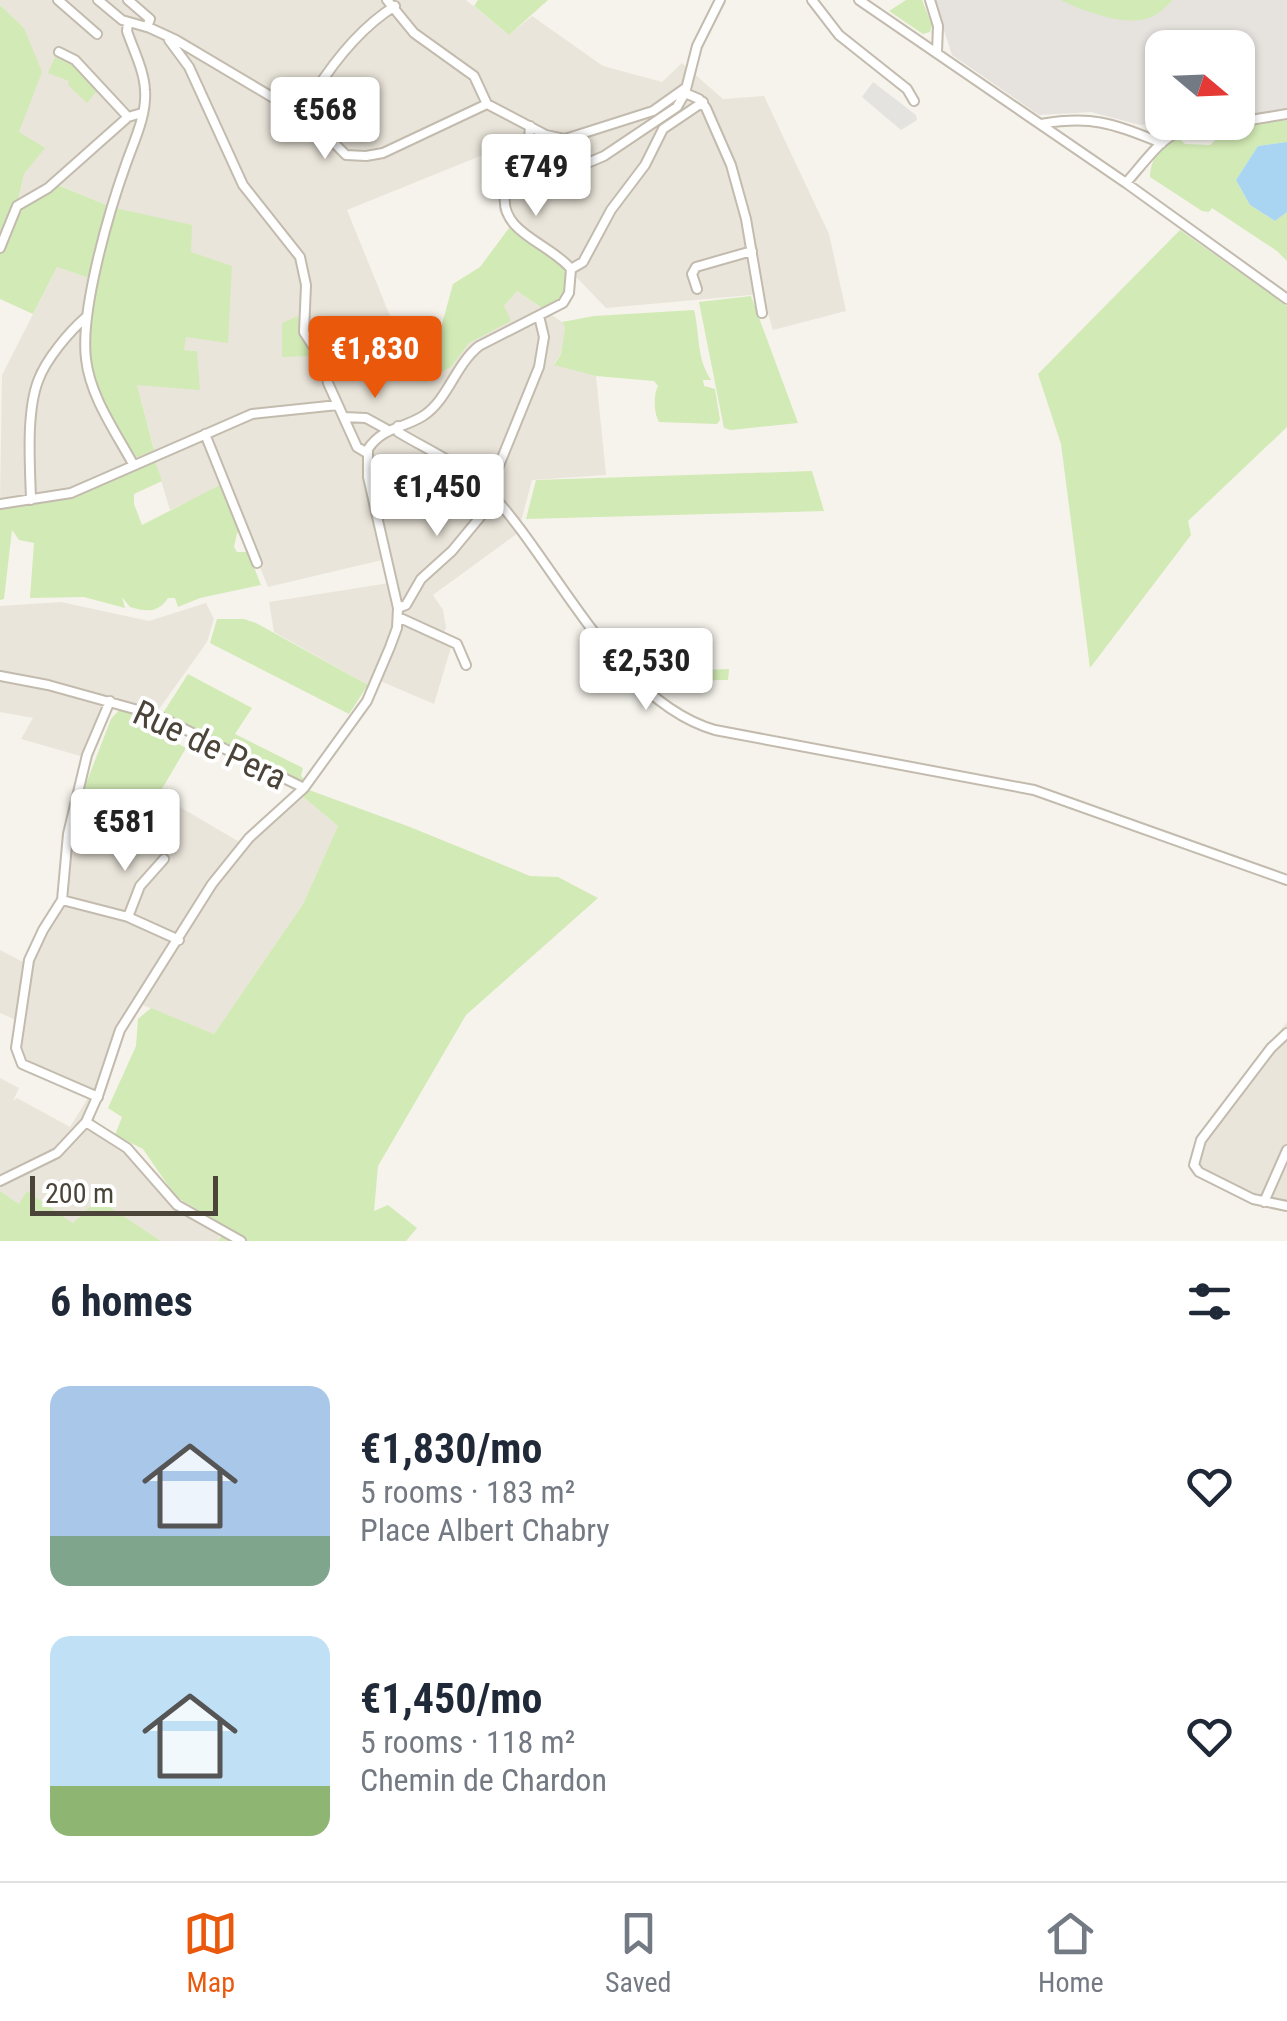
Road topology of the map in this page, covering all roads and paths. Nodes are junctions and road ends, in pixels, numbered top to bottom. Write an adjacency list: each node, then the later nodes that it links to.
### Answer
1 (58, 0): 13 (street)
2 (82, 0): 10 (street)
3 (98, 0): 11 (street)
4 (128, 0): 12 (street)
5 (720, 0): 17 (street)
6 (812, 0): 19 (street)
7 (860, 0): 16 (street)
8 (930, 0): 16 (street)
9 (391, 3): 18 (street); 21 (street)
10 (74, 8)
11 (128, 24): 12 (street); 22 (street)
12 (148, 27): 14 (street)
13 (97, 34)
14 (169, 40): 21 (street); 39 (street)
15 (59, 52): 24 (street)
16 (938, 52): 26 (street)
17 (686, 89): 20 (street); 27 (street); 29 (street)
18 (314, 93)
19 (914, 101)
20 (703, 102): 32 (street); 33 (street)
21 (487, 104): 27 (street)
22 (142, 113): 24 (street); 38 (street)
23 (1287, 114): 25 (street)
24 (128, 117): 31 (street)
25 (1255, 119)
26 (1041, 124): 28 (street); 30 (street)
27 (530, 126): 29 (street)
28 (1162, 142): 30 (street)
29 (527, 164): 33 (street)
30 (1126, 183): 35 (street)
31 (0, 248)
32 (752, 251): 34 (street); 36 (street)
33 (571, 269): 37 (street)
34 (696, 288)
35 (1287, 299)
36 (762, 313)
37 (539, 316): 41 (street); 46 (street)
38 (86, 317): 45 (street); 47 (street)
39 (338, 405): 40 (street); 43 (street)
40 (344, 417): 42 (street); 44 (street)
41 (398, 426): 42 (street); 46 (street)
42 (386, 429): 44 (street)
43 (205, 434): 45 (street); 49 (street)
44 (367, 453): 50 (street)
45 (133, 464): 47 (street)
46 (492, 495): 50 (street); 56 (street)
47 (31, 500): 48 (street)
48 (0, 504)
49 (257, 564)
50 (398, 613): 51 (street); 54 (street)
51 (466, 666)
52 (0, 676): 53 (street, Rue de Pera)
53 (110, 701): 54 (street, Rue de Pera); 57 (street)
54 (304, 788): 59 (street)
55 (164, 859): 58 (street)
56 (1287, 880)
57 (62, 900): 58 (street); 61 (street)
58 (128, 917): 59 (street)
59 (179, 940): 61 (street)
60 (1285, 1034): 65 (street)
61 (98, 1096): 62 (street)
62 (86, 1122): 64 (street); 67 (street)
63 (1287, 1150): 65 (street)
64 (0, 1181)
65 (1264, 1202): 66 (street)
66 (1287, 1206)
67 (241, 1241)

